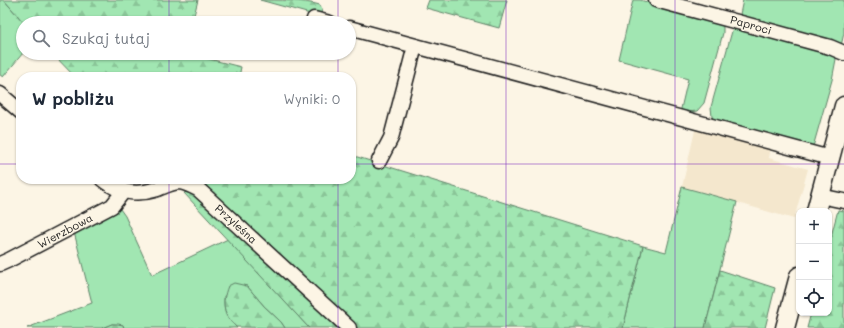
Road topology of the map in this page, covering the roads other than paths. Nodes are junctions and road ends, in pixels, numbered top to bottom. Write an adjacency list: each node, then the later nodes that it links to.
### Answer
1 (656, 0): 4 (street, Paproci)
2 (356, 30): 3 (street)
3 (415, 46): 8 (street); 9 (street)
4 (844, 53)
5 (0, 94): 7 (street)
6 (844, 106): 8 (main road)
7 (16, 108)
8 (830, 158): 15 (main road)
9 (379, 161)
10 (108, 184): 13 (street, Przyleśna)
11 (172, 184): 13 (street, Przyleśna)
12 (188, 184): 18 (street, Przyleśna)
13 (123, 192): 16 (street, Wierzbowa)
14 (844, 201): 15 (street)
15 (818, 204)
16 (0, 264)
17 (798, 280): 19 (main road)
18 (349, 328)
19 (785, 328)

